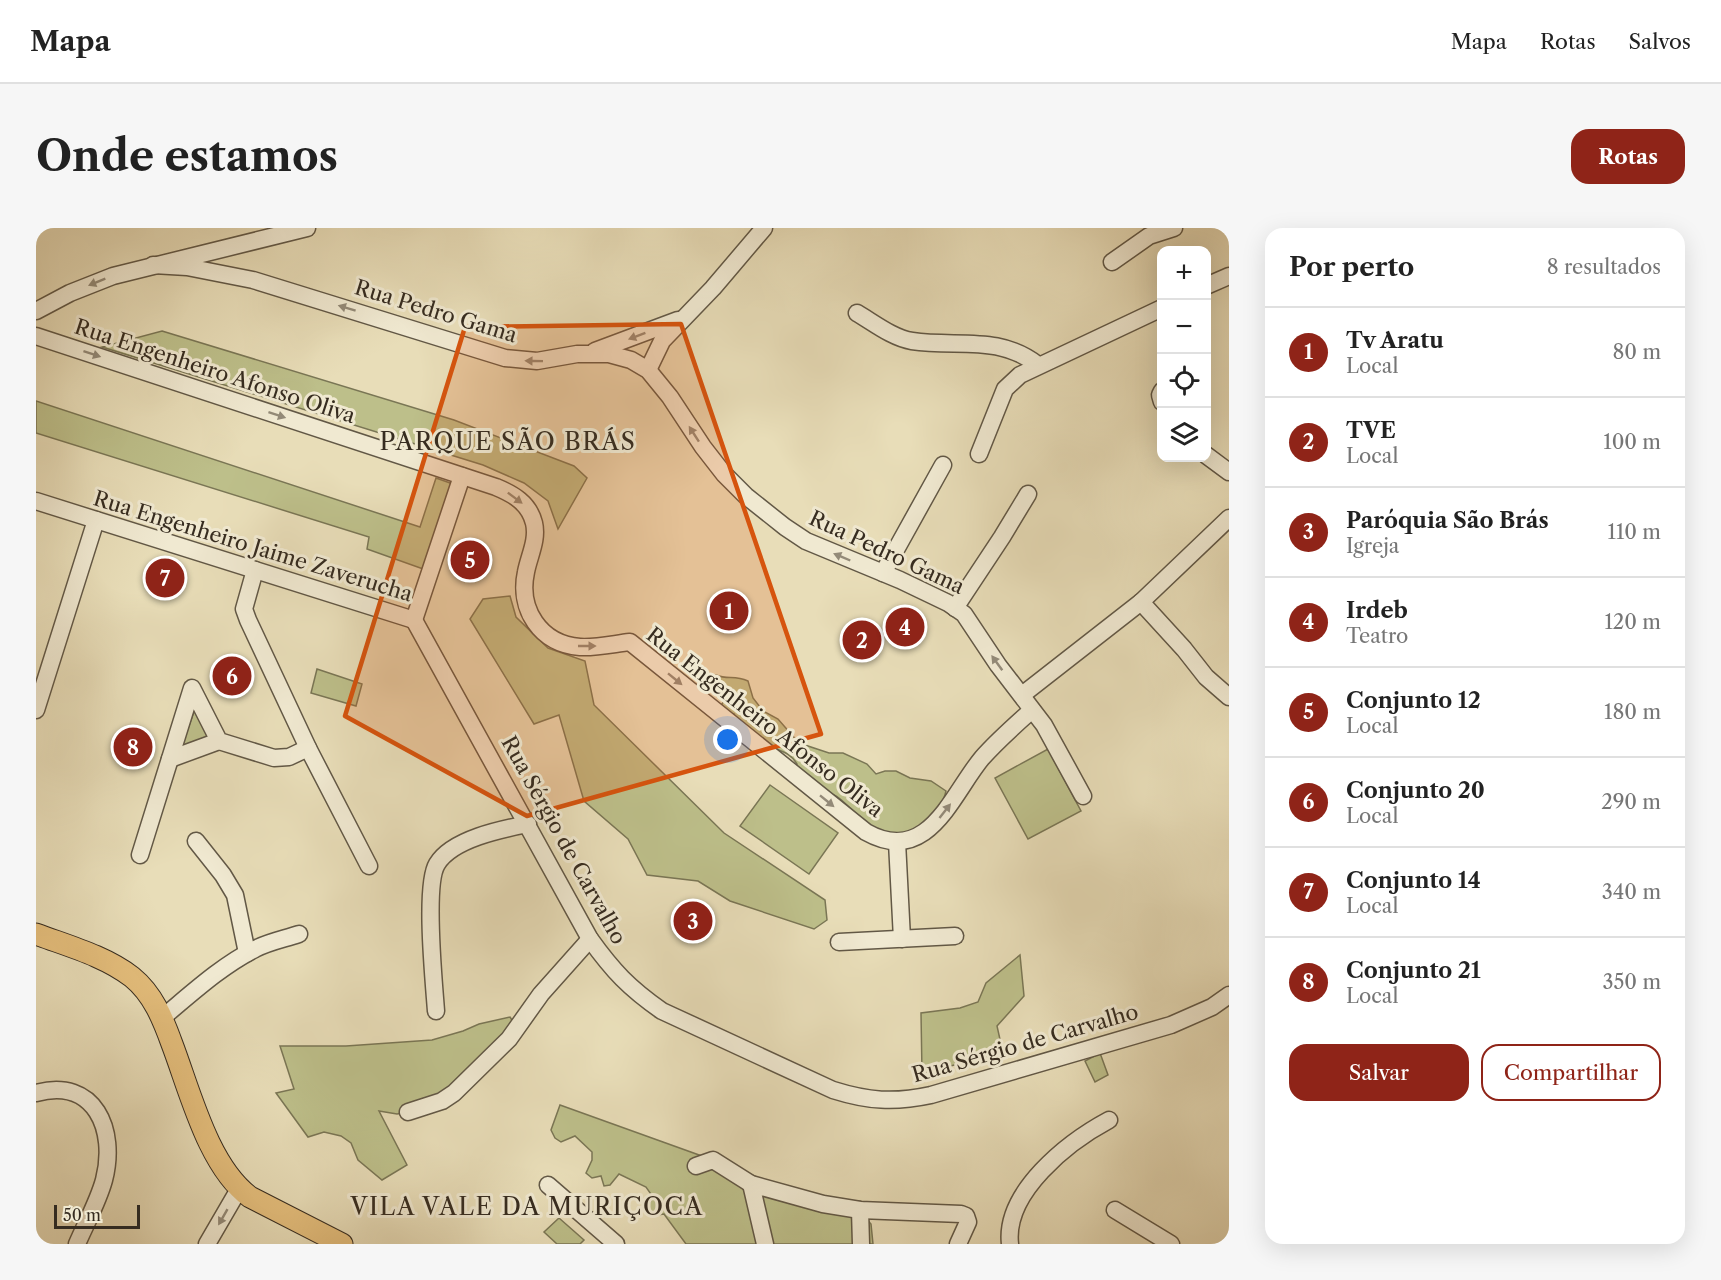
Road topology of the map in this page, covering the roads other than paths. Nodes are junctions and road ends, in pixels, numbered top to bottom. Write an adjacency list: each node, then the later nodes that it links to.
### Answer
1 (307, 228): 5 (street)
2 (764, 228): 11 (street)
3 (1174, 228): 4 (street)
4 (1112, 262)
5 (153, 265): 9 (street, one-way to 9); 13 (street, Rua Pedro Gama, one-way to 5)
6 (1229, 276): 7 (street)
7 (1211, 284)
8 (1157, 310): 14 (street)
9 (36, 311)
10 (857, 313): 14 (street)
11 (682, 319): 13 (street, one-way to 13); 15 (street)
12 (36, 336): 20 (street, Rua Engenheiro Afonso Oliva, one-way to 20)
13 (592, 353): 15 (street, Rua Pedro Gama)
14 (1038, 365): 16 (street)
15 (648, 370): 26 (street, Rua Pedro Gama, one-way to 15)
16 (979, 454)
17 (1211, 459): 19 (street)
18 (944, 465): 26 (street)
19 (1229, 472)
20 (462, 476): 29 (street, Rua Engenheiro Jaime Zaverucha); 40 (street, Rua Engenheiro Afonso Oliva, one-way to 40)
21 (1028, 494): 28 (street)
22 (36, 501): 24 (street, Rua Engenheiro Jaime Zaverucha)
23 (1229, 518): 27 (street)
24 (96, 519): 25 (street, Rua Engenheiro Jaime Zaverucha); 32 (street)
25 (255, 570): 29 (street, Rua Engenheiro Jaime Zaverucha); 35 (street)
26 (883, 573): 28 (street, Rua Pedro Gama)
27 (1141, 602): 30 (street); 31 (street)
28 (955, 608): 30 (street, Rua Pedro Gama, one-way to 28)
29 (414, 620): 38 (street, Rua Sérgio de Carvalho)
30 (1022, 695): 33 (street, Rua Pedro Gama)
31 (1229, 697)
32 (36, 710)
33 (1032, 710): 37 (street, Rua Pedro Gama); 40 (street, one-way to 33)
34 (219, 741): 35 (street); 36 (street); 36 (street)
35 (308, 747): 42 (street)
36 (170, 759): 41 (street)
37 (1083, 796)
38 (528, 824): 46 (street, Rua Sérgio de Carvalho); 51 (street)
39 (196, 841): 49 (street)
40 (897, 842): 47 (street)
41 (140, 855)
42 (369, 866)
43 (36, 934): 52 (main road)
44 (299, 934): 49 (street)
45 (955, 936): 47 (street)
46 (590, 939): 50 (street, Rua Sérgio de Carvalho); 54 (street)
47 (902, 939): 48 (street)
48 (839, 942)
49 (247, 953): 52 (street)
50 (1229, 995)
51 (436, 1011)
52 (162, 1018): 59 (main road)
53 (36, 1093): 62 (street)
54 (408, 1112)
55 (1109, 1120): 69 (street)
56 (696, 1166): 57 (street)
57 (751, 1184): 60 (street); 66 (street)
58 (548, 1185): 65 (street)
59 (239, 1189): 63 (street, one-way to 63); 64 (main road)
60 (860, 1210): 67 (street); 68 (street)
61 (1115, 1210): 70 (street)
62 (76, 1244)
63 (207, 1244)
64 (342, 1244)
65 (616, 1244)
66 (765, 1244)
67 (861, 1244)
68 (958, 1244)
69 (1010, 1244)
70 (1171, 1244)

